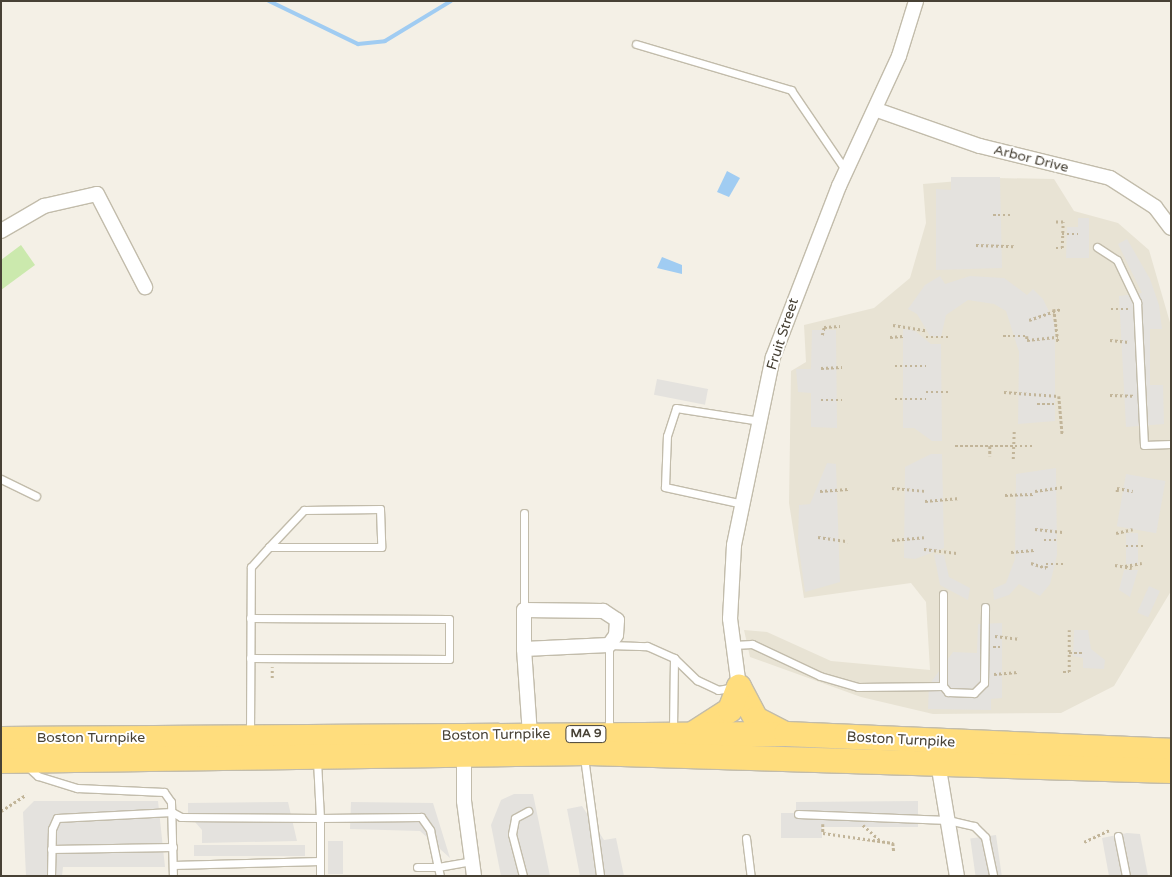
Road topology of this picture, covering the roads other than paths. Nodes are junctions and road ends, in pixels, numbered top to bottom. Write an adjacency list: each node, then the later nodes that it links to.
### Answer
1 (916, 1): 3 (street, Fruit Street)
2 (636, 44): 4 (lane)
3 (877, 110): 4 (street, Fruit Street); 5 (street, Arbor Drive)
4 (846, 172): 9 (street, Fruit Street)
5 (1171, 228)
6 (1, 231): 8 (street)
7 (1097, 247): 10 (lane)
8 (145, 287)
9 (760, 421): 13 (street, Fruit Street); 13 (lane)
10 (1171, 444)
11 (1, 479): 12 (lane)
12 (36, 496)
13 (743, 504): 21 (street, Fruit Street)
14 (524, 513): 18 (lane)
15 (269, 547): 15 (lane); 19 (lane)
16 (943, 594): 26 (lane)
17 (985, 607): 26 (lane)
18 (524, 610): 20 (street); 22 (street)
19 (250, 618): 23 (lane); 23 (lane)
20 (609, 645): 22 (street); 24 (lane); 28 (lane)
21 (734, 645): 25 (street, Fruit Street); 26 (lane)
22 (524, 649): 27 (street)
23 (250, 658): 31 (lane)
24 (674, 658): 25 (lane); 29 (lane)
25 (739, 686): 29 (highway); 30 (highway)
26 (943, 686)
27 (530, 734): 28 (highway, Boston Turnpike / MA 9); 31 (highway, Boston Turnpike / MA 9)
28 (608, 734): 29 (highway, Boston Turnpike / MA 9)
29 (682, 734): 30 (highway, Boston Turnpike / MA 9)
30 (786, 734): 33 (highway, Boston Turnpike / MA 9)
31 (250, 737): 32 (highway, Boston Turnpike / MA 9)
32 (1, 738)
33 (1171, 751)
34 (584, 753): 35 (highway, Boston Turnpike / MA 9); 38 (highway, Boston Turnpike / MA 9); 60 (lane)
35 (464, 756): 36 (highway, Boston Turnpike / MA 9); 50 (street)
36 (317, 757): 37 (highway, Boston Turnpike / MA 9); 43 (lane)
37 (11, 761): 41 (lane)
38 (938, 763): 39 (highway, Boston Turnpike / MA 9); 44 (street)
39 (1171, 771)
40 (528, 811): 59 (lane)
41 (172, 812): 43 (lane); 47 (lane); 48 (lane)
42 (798, 814): 44 (lane)
43 (320, 818): 49 (lane); 53 (lane)
44 (948, 820): 62 (street); 63 (lane)
45 (1118, 836): 64 (lane)
46 (746, 838): 61 (lane)
47 (173, 847): 48 (lane); 51 (lane)
48 (52, 849): 54 (lane)
49 (320, 861): 51 (lane); 56 (lane)
50 (471, 862): 53 (lane); 58 (street)
51 (173, 865): 55 (lane)
52 (417, 867): 53 (lane)
53 (438, 867): 57 (lane)
54 (51, 876)
55 (173, 876)
56 (320, 876)
57 (440, 876)
58 (474, 876)
59 (524, 876)
60 (600, 876)
61 (752, 876)
62 (957, 876)
63 (993, 876)
64 (1126, 876)

